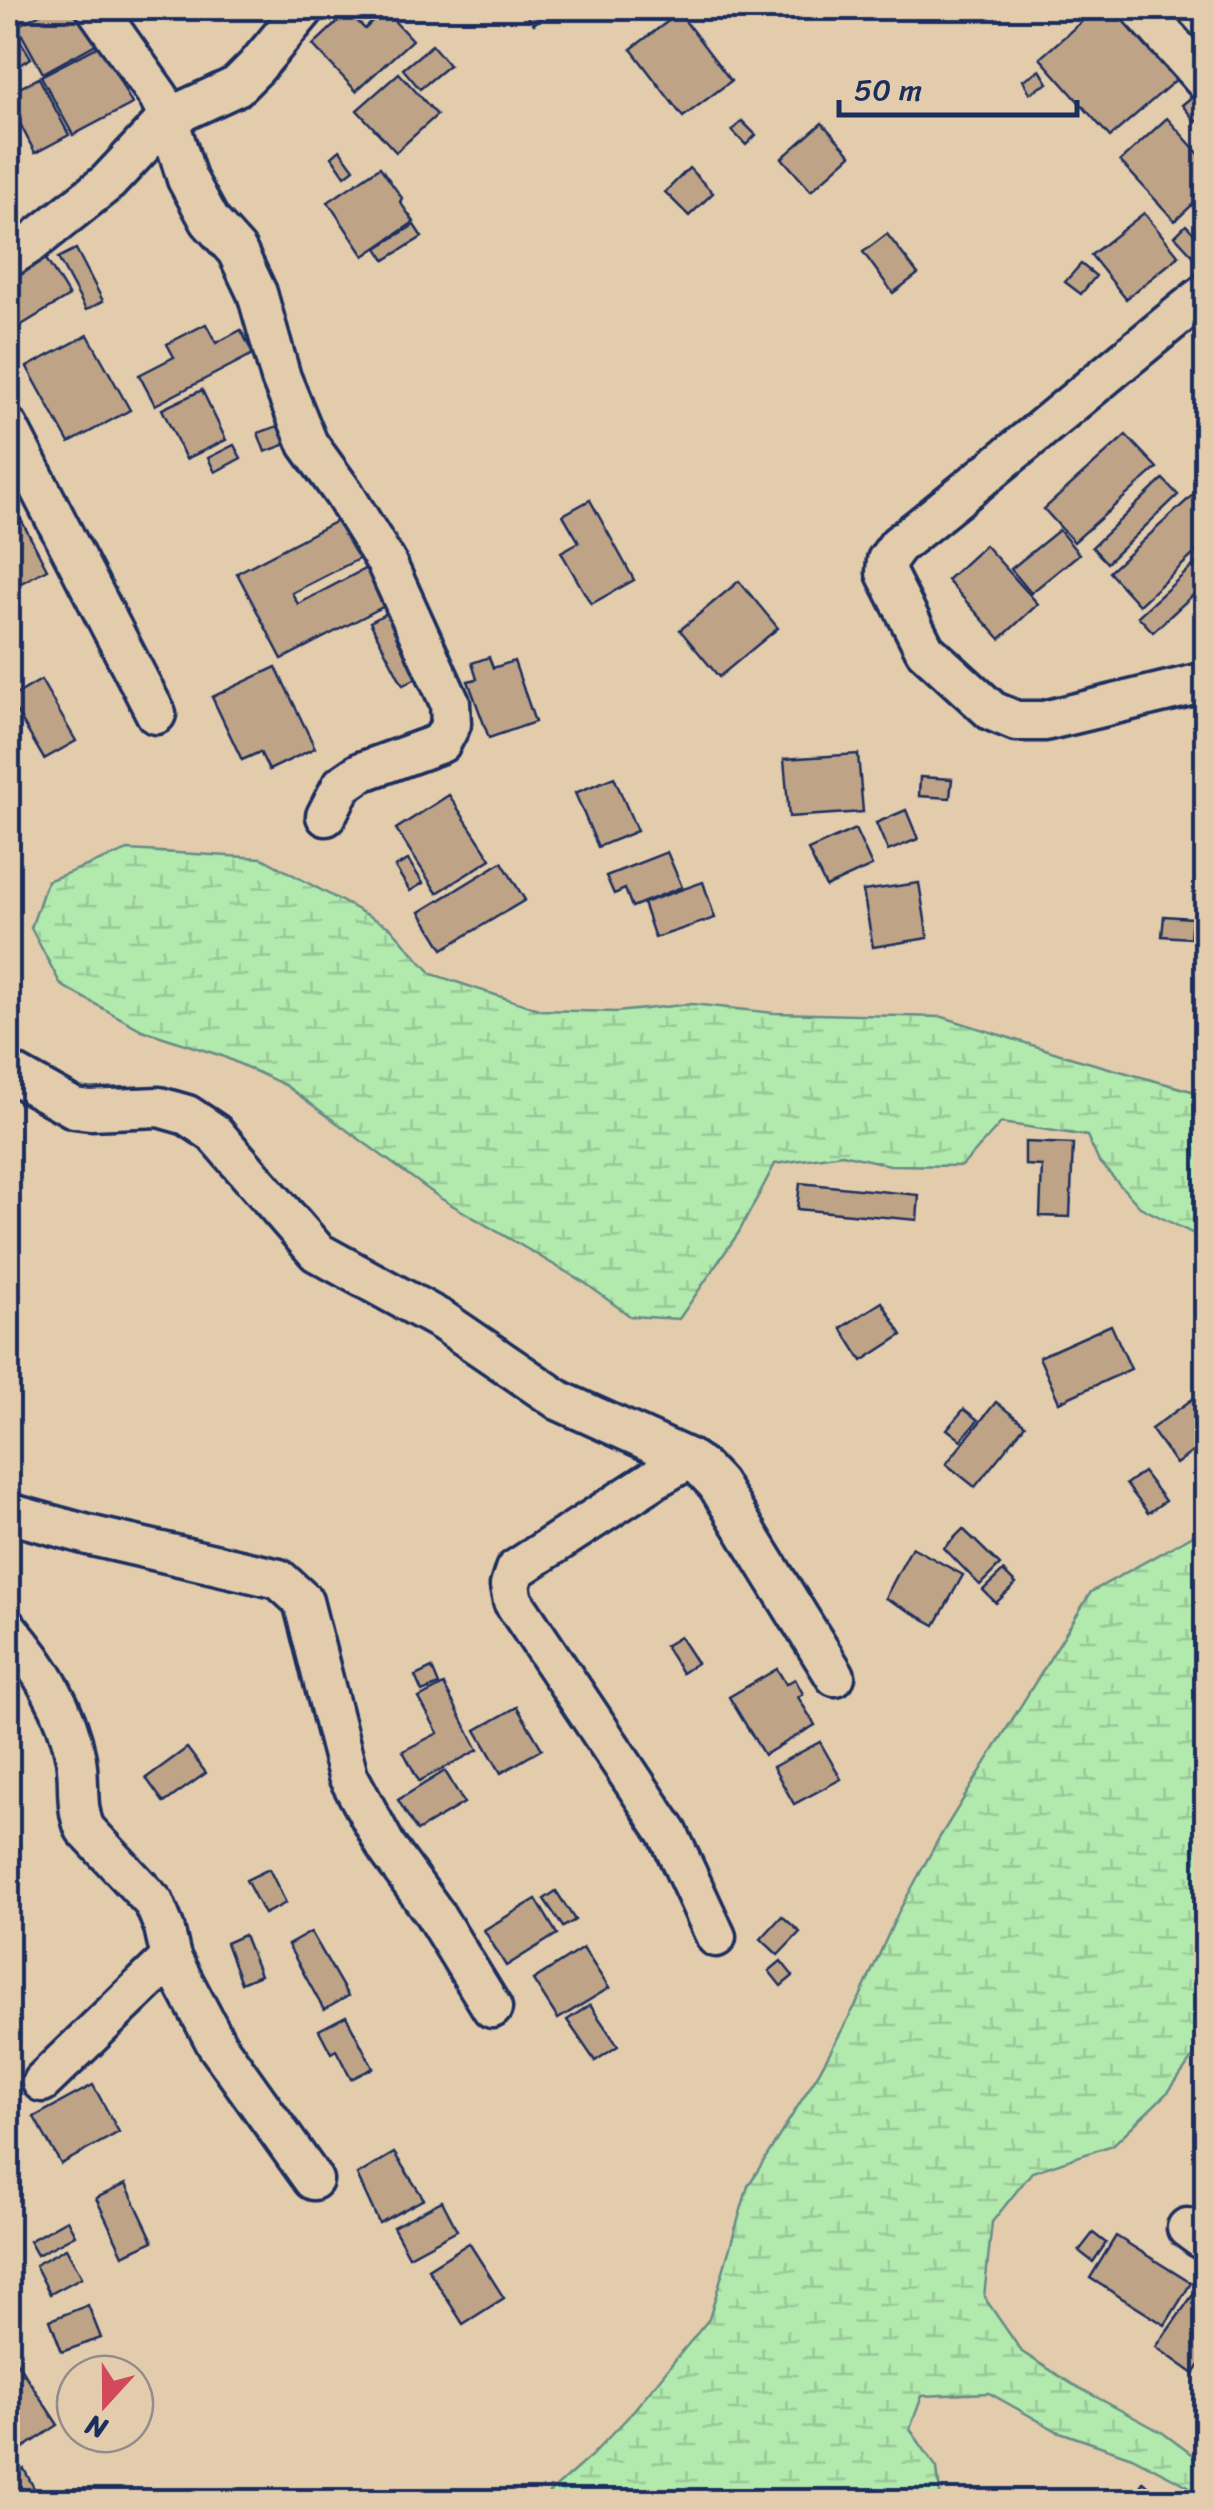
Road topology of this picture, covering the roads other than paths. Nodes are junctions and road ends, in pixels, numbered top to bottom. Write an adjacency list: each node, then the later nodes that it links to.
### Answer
1 (96, 8): 5 (street)
2 (304, 8): 5 (street)
3 (1140, 8): 4 (street)
4 (1206, 82)
5 (168, 118): 6 (street); 11 (street)
6 (8, 258)
7 (1206, 294): 9 (street)
8 (8, 427): 10 (street)
9 (1206, 682)
10 (156, 714)
11 (326, 816)
12 (8, 1071): 13 (street)
13 (689, 1460): 16 (street); 17 (street)
14 (8, 1513): 19 (street)
15 (8, 1629): 18 (street)
16 (835, 1676)
17 (716, 1937)
18 (171, 1958): 20 (street); 21 (street)
19 (492, 2008)
20 (42, 2082)
21 (313, 2180)

